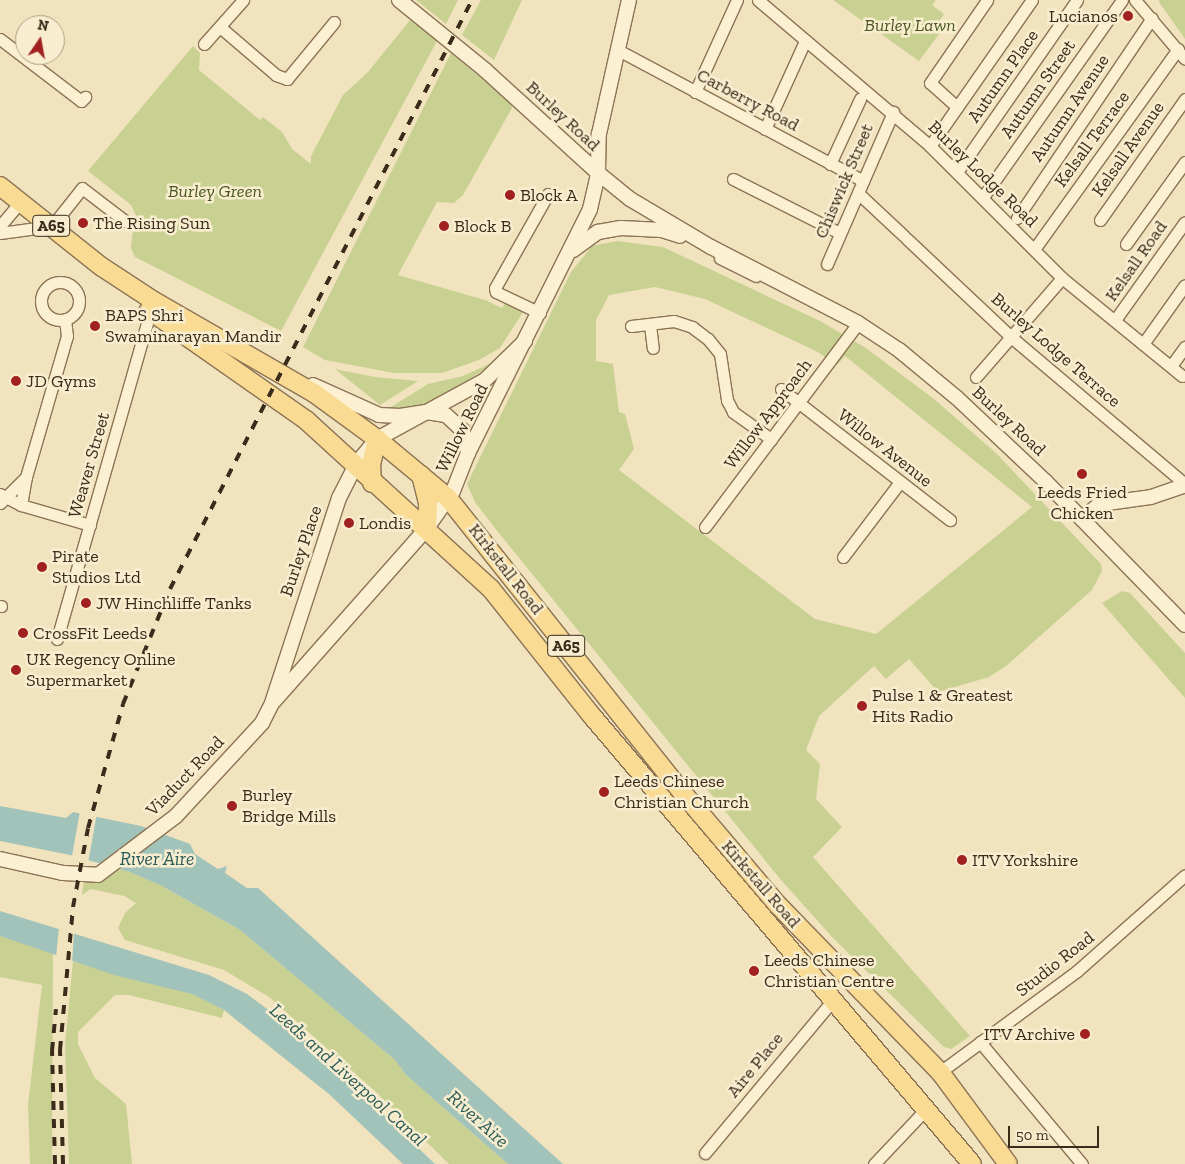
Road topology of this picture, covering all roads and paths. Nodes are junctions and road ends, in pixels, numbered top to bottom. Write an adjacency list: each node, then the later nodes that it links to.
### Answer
1 (243, 0): 13 (street)
2 (399, 0): 31 (street, Burley Road)
3 (629, 0): 18 (street, Willow Road)
4 (737, 0): 20 (street)
5 (758, 0): 15 (street, Burley Lodge Road)
6 (987, 0): 24 (street)
7 (1032, 0): 24 (street)
8 (1077, 0): 30 (street, Autumn Place)
9 (1122, 0): 37 (street, Autumn Street)
10 (1140, 2): 11 (street)
11 (1152, 18): 17 (street); 39 (street, Autumn Avenue)
12 (334, 22): 13 (street)
13 (220, 27): 16 (street)
14 (0, 39): 21 (street)
15 (805, 41): 25 (street, Burley Lodge Road); 26 (street)
16 (204, 44)
17 (1178, 49): 19 (street); 49 (street, Kelsall Terrace)
18 (618, 50): 20 (street, Carberry Road); 31 (street, Willow Road)
19 (1185, 60)
20 (695, 92): 26 (street, Carberry Road)
21 (85, 97)
22 (860, 99): 29 (street)
23 (1185, 99): 40 (street, Kelsall Avenue)
24 (957, 107): 27 (street)
25 (893, 112): 27 (street, Burley Lodge Road); 33 (street, Chiswick Street)
26 (765, 129): 29 (street, Carberry Road)
27 (930, 146): 30 (street, Burley Lodge Road)
28 (1185, 162): 47 (street)
29 (830, 164): 33 (street, Carberry Road)
30 (957, 172): 37 (street, Burley Lodge Road)
31 (598, 173): 48 (street, Burley Road); 50 (street, Willow Road)
32 (733, 179): 46 (street)
33 (863, 181): 35 (street, Chiswick Street)
34 (0, 186): 38 (main road, Kirkstall Road / A65)
35 (858, 193): 46 (street, Chiswick Street); 61 (street, Burley Lodge Terrace)
36 (548, 194): 55 (street)
37 (983, 198): 49 (street, Burley Lodge Road)
38 (20, 202): 43 (street); 44 (main road, Kirkstall Road / A65)
39 (1016, 218)
40 (1100, 220)
41 (125, 221): 44 (street)
42 (1185, 222): 57 (street, Kelsall Road)
43 (0, 226)
44 (52, 226): 45 (street); 54 (main road, Kirkstall Road / A65)
45 (0, 233)
46 (840, 233): 51 (street, Chiswick Street)
47 (1126, 244)
48 (711, 247): 50 (street); 58 (street, Burley Road)
49 (1034, 248): 52 (street, Burley Lodge Road)
50 (571, 252): 55 (street, Willow Road)
51 (827, 264)
52 (1062, 278): 57 (street, Burley Lodge Road); 61 (street)
53 (1185, 285): 63 (street)
54 (152, 307): 66 (main road, Kirkstall Road / A65); 76 (main road, Kirkstall Road / A65); 87 (street, Weaver Street)
55 (540, 313): 62 (street, Willow Road)
56 (65, 319): 78 (street)
57 (1115, 320): 63 (street, Burley Lodge Road)
58 (858, 323): 71 (street, Willow Approach); 85 (street, Burley Road)
59 (650, 325): 60 (street); 65 (street); 74 (street)
60 (631, 326)
61 (1011, 337): 69 (street); 81 (street, Burley Lodge Terrace)
62 (525, 341): 72 (street, Willow Road); 75 (street, Willow Road)
63 (1143, 344): 67 (street, Burley Lodge Road)
64 (1185, 347): 67 (street)
65 (653, 348)
66 (264, 362): 72 (street); 73 (main road, Kirkstall Road / A65)
67 (1171, 366): 68 (street, Burley Lodge Road)
68 (1182, 376)
69 (976, 377)
70 (781, 389): 71 (street, Willow Avenue)
71 (798, 403): 74 (street, Willow Approach); 79 (street, Willow Avenue)
72 (426, 412): 73 (street, Willow Road); 75 (street)
73 (377, 439): 76 (street, Burley Place); 77 (main road, Kirkstall Road / A65); 80 (main road)
74 (771, 439): 88 (street, Willow Approach)
75 (468, 454): 83 (street, Willow Road)
76 (356, 464): 80 (main road, Kirkstall Road / A65); 93 (street, Burley Place)
77 (421, 475): 83 (main road, Kirkstall Road / A65); 89 (main road)
78 (26, 477): 82 (street); 84 (street)
79 (900, 482): 86 (street, Willow Avenue); 90 (street)
80 (372, 483): 89 (main road, Kirkstall Road / A65)
81 (1185, 485): 85 (street)
82 (1, 498): 84 (street)
83 (448, 498): 89 (street, Willow Road); 99 (main road, Kirkstall Road / A65)
84 (22, 505): 87 (street)
85 (1082, 519): 91 (street, Burley Road)
86 (950, 520)
87 (90, 525): 92 (street, Weaver Street)
88 (705, 527)
89 (427, 528): 94 (street); 98 (main road, Kirkstall Road / A65)
90 (843, 557)
91 (1185, 625)
92 (57, 639)
93 (287, 653): 94 (street); 95 (street, Burley Place)
94 (309, 663): 95 (street)
95 (272, 703): 96 (street, Viaduct Road)
96 (0, 859)
97 (1185, 875): 100 (street, Studio Road)
98 (833, 1000): 101 (main road, Kirkstall Road / A65); 106 (street, Aire Place)
99 (897, 1028): 101 (main road); 102 (main road, Kirkstall Road / A65)
100 (980, 1042): 102 (street, Studio Road); 110 (street)
101 (881, 1054): 103 (main road, Kirkstall Road / A65)
102 (940, 1072): 104 (main road, Kirkstall Road / A65)
103 (926, 1109): 105 (main road, Kirkstall Road / A65); 107 (street)
104 (984, 1132): 105 (main road); 109 (main road, Kirkstall Road / A65)
105 (960, 1150): 108 (main road, Kirkstall Road / A65)
106 (705, 1153)
107 (874, 1164)
108 (972, 1164)
109 (1008, 1164)
110 (1082, 1164)

